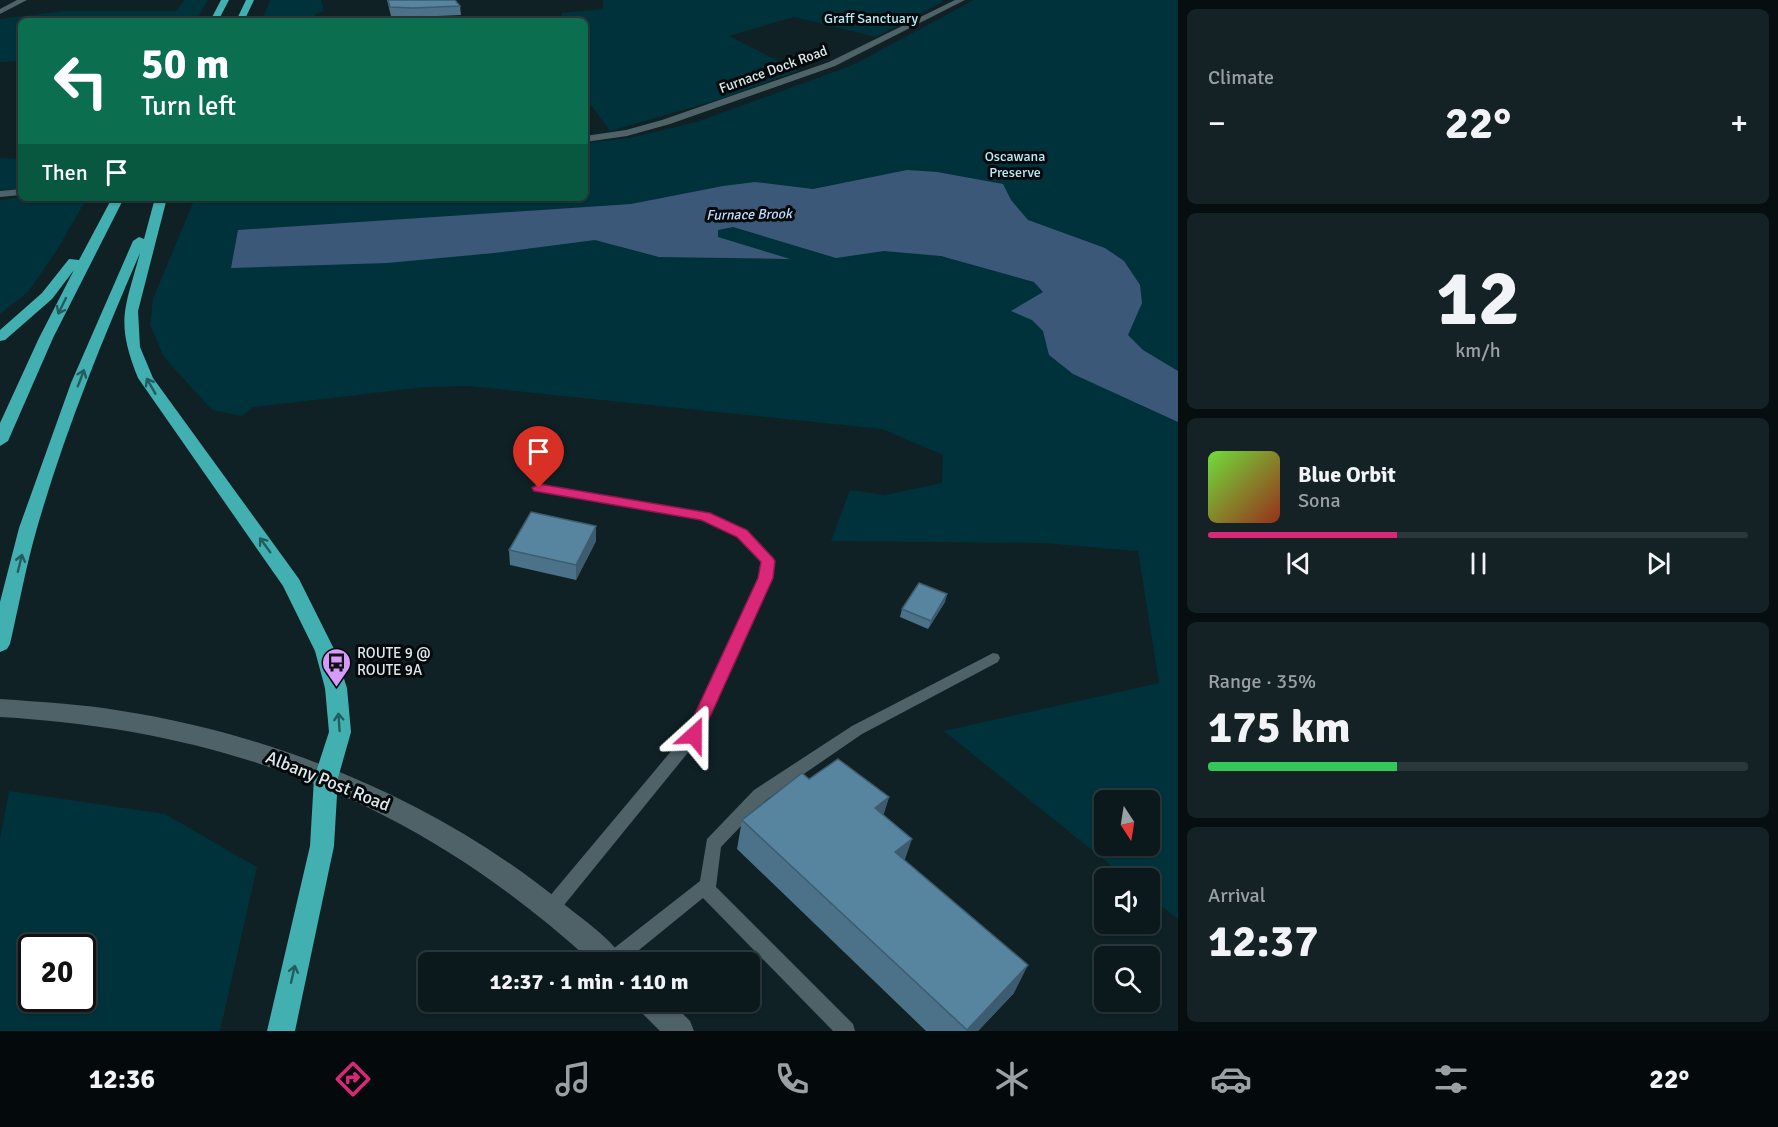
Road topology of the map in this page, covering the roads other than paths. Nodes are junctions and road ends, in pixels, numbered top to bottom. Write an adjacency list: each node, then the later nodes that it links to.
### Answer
1 (23, 0): 5 (street)
2 (225, 0): 6 (highway)
3 (250, 0): 7 (highway)
4 (961, 0): 8 (street, Furnace Dock Road)
5 (0, 12)
6 (216, 18)
7 (241, 18)
8 (588, 139)
9 (18, 192): 10 (street)
10 (0, 194)
11 (115, 201): 15 (highway)
12 (115, 201): 16 (highway, one-way to 16)
13 (159, 201): 18 (highway, one-way to 13)
14 (159, 201): 21 (highway, one-way to 14)
15 (0, 337)
16 (0, 441)
17 (539, 488): 23 (lane)
18 (0, 644)
19 (993, 658): 22 (lane)
20 (0, 708): 21 (street, Albany Post Road)
21 (327, 778): 23 (street, Albany Post Road); 27 (highway, one-way to 21)
22 (707, 890): 25 (lane); 29 (lane)
23 (550, 909): 24 (street, Albany Post Road)
24 (599, 952)
25 (623, 952)
26 (661, 1012): 28 (street)
27 (281, 1031)
28 (680, 1031)
29 (846, 1031)

